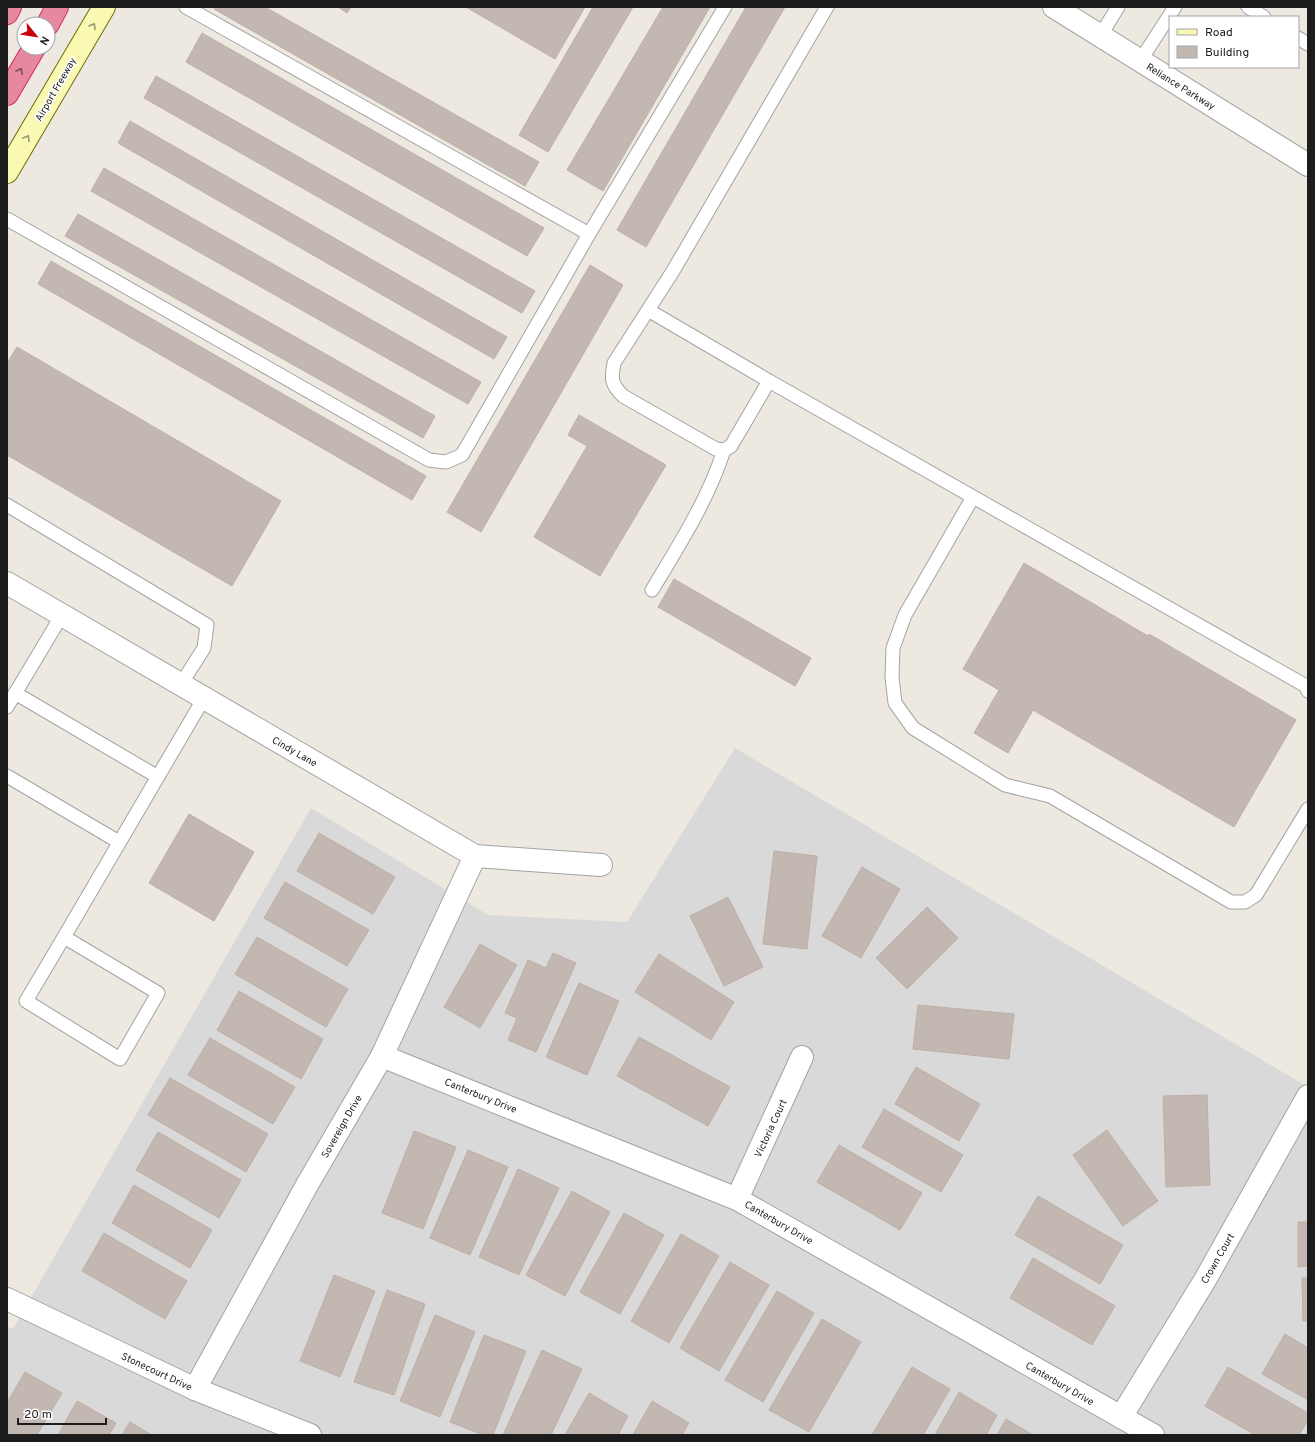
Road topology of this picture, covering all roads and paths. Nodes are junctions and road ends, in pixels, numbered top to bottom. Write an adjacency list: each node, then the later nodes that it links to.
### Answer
1 (10, 7): 11 (highway)
2 (57, 7): 12 (highway)
3 (104, 7): 23 (main road, Airport Freeway, one-way to 3)
4 (186, 7): 25 (lane)
5 (725, 7): 25 (lane)
6 (827, 7): 26 (lane)
7 (1054, 7): 16 (street, Reliance Parkway)
8 (1118, 7): 16 (lane)
9 (1175, 7): 13 (lane)
10 (1248, 7): 15 (lane)
11 (7, 13)
12 (52, 16)
13 (1169, 16)
14 (1169, 16): 20 (lane)
15 (1262, 16)
16 (1100, 36): 20 (street, Reliance Parkway)
17 (1299, 39): 18 (lane)
18 (1308, 44)
19 (29, 56): 21 (highway, one-way to 19)
20 (1140, 61): 22 (street, Reliance Parkway)
21 (7, 94)
22 (1308, 165)
23 (7, 172)
24 (7, 219): 25 (lane)
25 (589, 234)
26 (648, 310): 27 (lane); 28 (lane)
27 (769, 381): 28 (lane); 29 (lane)
28 (724, 450): 32 (lane)
29 (973, 497): 35 (lane); 41 (lane)
30 (7, 505): 34 (lane)
31 (7, 583): 33 (street, Cindy Lane)
32 (652, 590)
33 (62, 615): 34 (street, Cindy Lane); 36 (lane)
34 (181, 684): 37 (street, Cindy Lane)
35 (1308, 691)
36 (15, 693): 38 (lane); 40 (lane)
37 (204, 698): 40 (lane); 43 (street, Cindy Lane)
38 (7, 707)
39 (7, 776): 42 (lane)
40 (158, 777): 42 (lane)
41 (1308, 809)
42 (119, 842): 45 (lane)
43 (475, 856): 44 (street, Cindy Lane); 46 (street, Sovereign Drive)
44 (601, 865)
45 (64, 936): 45 (lane)
46 (382, 1056): 49 (street, Canterbury Drive); 51 (street, Sovereign Drive)
47 (802, 1057): 49 (street, Victoria Court)
48 (1308, 1096): 52 (street, Crown Court)
49 (737, 1199): 52 (street, Canterbury Drive)
50 (8, 1301): 51 (street, Stonecourt Drive)
51 (195, 1389): 53 (street, Stonecourt Drive)
52 (1121, 1417): 54 (street, Canterbury Drive)
53 (310, 1435)
54 (1153, 1435)

